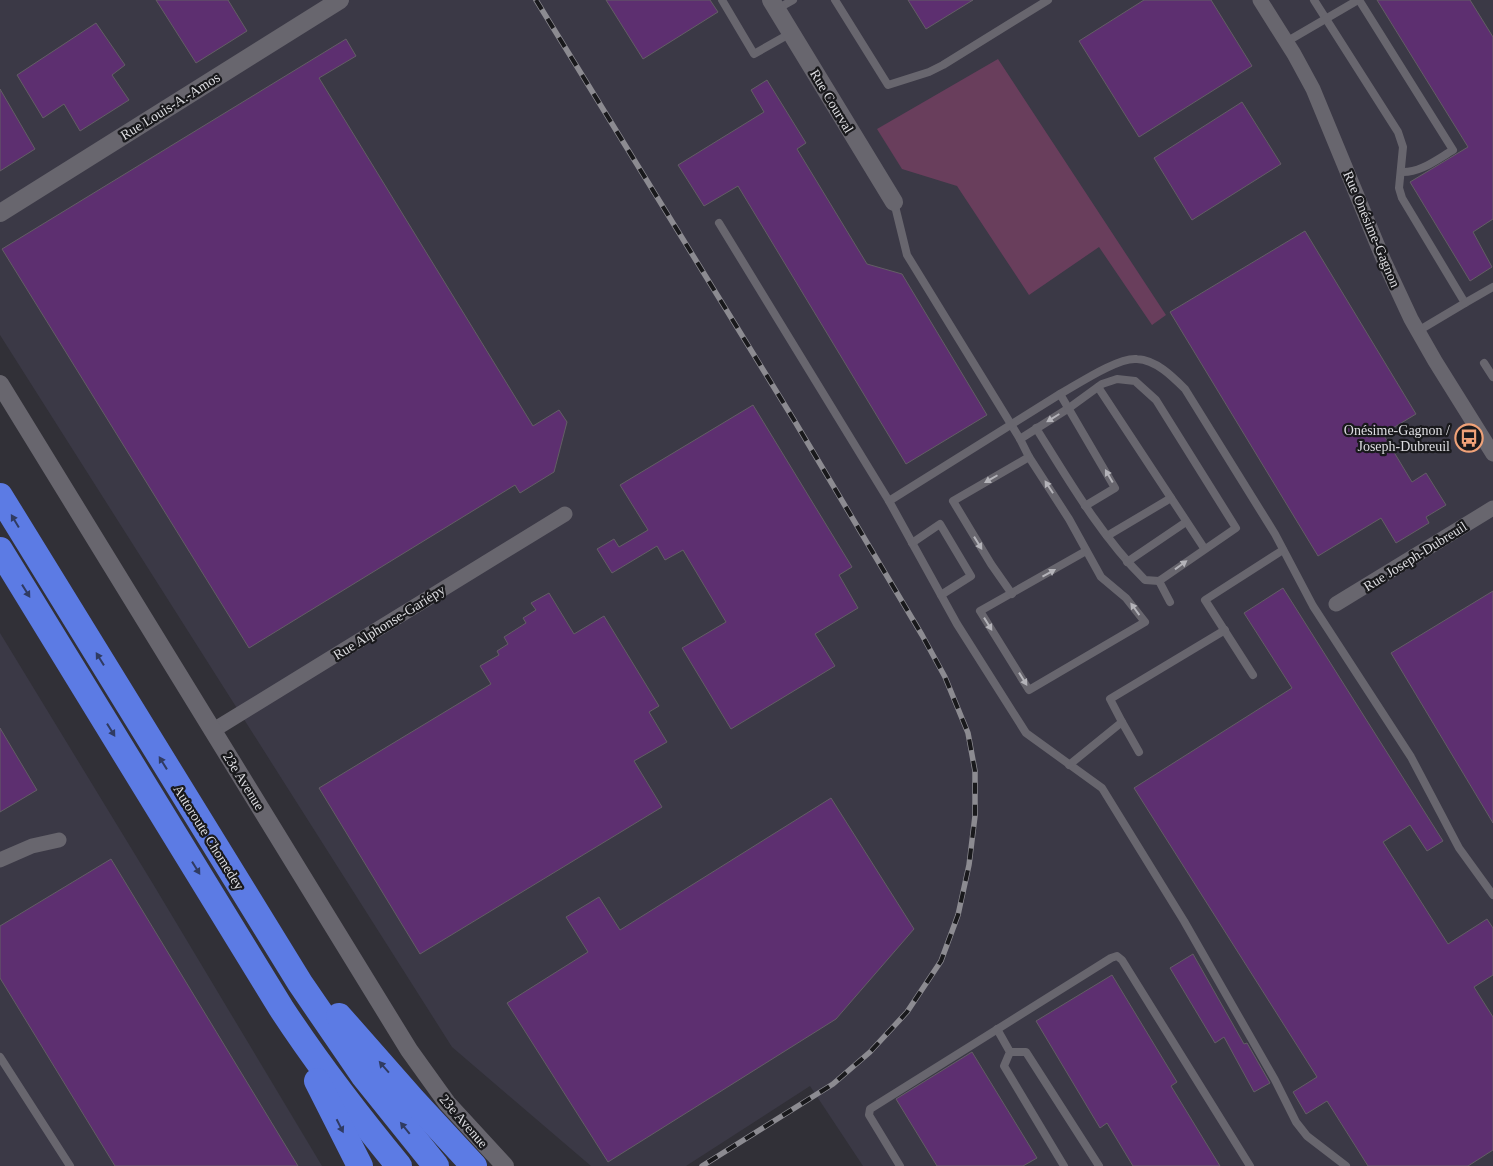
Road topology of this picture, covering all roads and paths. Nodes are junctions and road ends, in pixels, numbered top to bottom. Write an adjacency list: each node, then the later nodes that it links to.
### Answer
1 (340, 0): 15 (street, Rue Louis-A.-Amos)
2 (722, 0): 11 (lane)
3 (793, 0): 9 (lane)
4 (835, 0): 5 (lane)
5 (1048, 0)
6 (1260, 0): 12 (street, Rue Onésime-Gagnon)
7 (1314, 0): 10 (lane)
8 (1358, 0): 10 (lane); 13 (lane)
9 (774, 5): 11 (street, Rue Courval)
10 (1326, 20): 12 (lane); 13 (lane)
11 (791, 33): 14 (street, Rue Courval)
12 (1286, 42): 19 (street, Rue Onésime-Gagnon)
13 (1401, 172): 18 (lane)
14 (894, 202): 28 (lane)
15 (0, 213)
16 (719, 223): 35 (lane)
17 (1493, 287): 18 (lane)
18 (1466, 303): 19 (lane)
19 (1418, 331): 31 (street, Rue Onésime-Gagnon)
20 (1484, 362): 22 (lane)
21 (1113, 365): 23 (lane); 26 (lane); 44 (lane)
22 (1493, 377)
23 (1117, 379): 25 (lane); 42 (lane)
24 (0, 384): 55 (street, 23e Avenue)
25 (1098, 387): 27 (lane); 34 (lane)
26 (1060, 394): 27 (lane); 28 (lane)
27 (1069, 408): 29 (lane, one-way to 29); 36 (lane, one-way to 27)
28 (1011, 426): 30 (lane); 35 (lane)
29 (1036, 428): 30 (lane); 36 (lane)
30 (1020, 439): 32 (lane)
31 (1493, 454)
32 (1029, 457): 45 (lane, one-way to 32); 48 (lane, one-way to 48)
33 (0, 496): 61 (highway, Autoroute Chomedey, one-way to 33)
34 (1171, 498): 39 (lane); 40 (lane)
35 (889, 500): 41 (lane)
36 (1085, 506): 40 (lane)
37 (1493, 508): 51 (street, Rue Joseph-Dubreuil)
38 (565, 514): 55 (street, Rue Alphonse-Gariépy)
39 (1186, 522): 42 (lane); 46 (lane)
40 (1108, 536): 46 (lane)
41 (912, 543): 49 (lane); 49 (lane)
42 (1204, 548): 47 (lane, one-way to 42)
43 (0, 550): 62 (highway, Autoroute Chomedey, one-way to 62)
44 (1283, 550): 52 (lane); 60 (lane)
45 (1086, 552): 48 (lane, one-way to 45); 48 (lane, one-way to 45)
46 (1127, 562): 47 (lane)
47 (1159, 581): 50 (lane)
48 (1012, 594)
49 (941, 595): 57 (lane)
50 (1170, 602)
51 (1336, 604)
52 (1224, 630): 53 (lane); 54 (lane)
53 (1254, 675)
54 (1122, 722): 56 (lane); 57 (lane)
55 (212, 731): 71 (street, 23e Avenue)
56 (1139, 752)
57 (1069, 765): 76 (lane)
58 (59, 840): 59 (street)
59 (0, 860)
60 (1493, 895)
61 (262, 924): 69 (highway, Autoroute Chomedey, one-way to 61); 70 (highway, one-way to 61)
62 (270, 990): 67 (highway, one-way to 67); 68 (highway, Autoroute Chomedey)
63 (997, 1029): 64 (lane); 72 (lane); 75 (lane)
64 (1010, 1052): 73 (lane); 74 (lane)
65 (0, 1057): 66 (lane)
66 (70, 1166)
67 (360, 1166)
68 (399, 1166)
69 (436, 1166)
70 (474, 1166)
71 (505, 1166)
72 (900, 1166)
73 (1064, 1166)
74 (1099, 1166)
75 (1250, 1166)
76 (1346, 1166)

